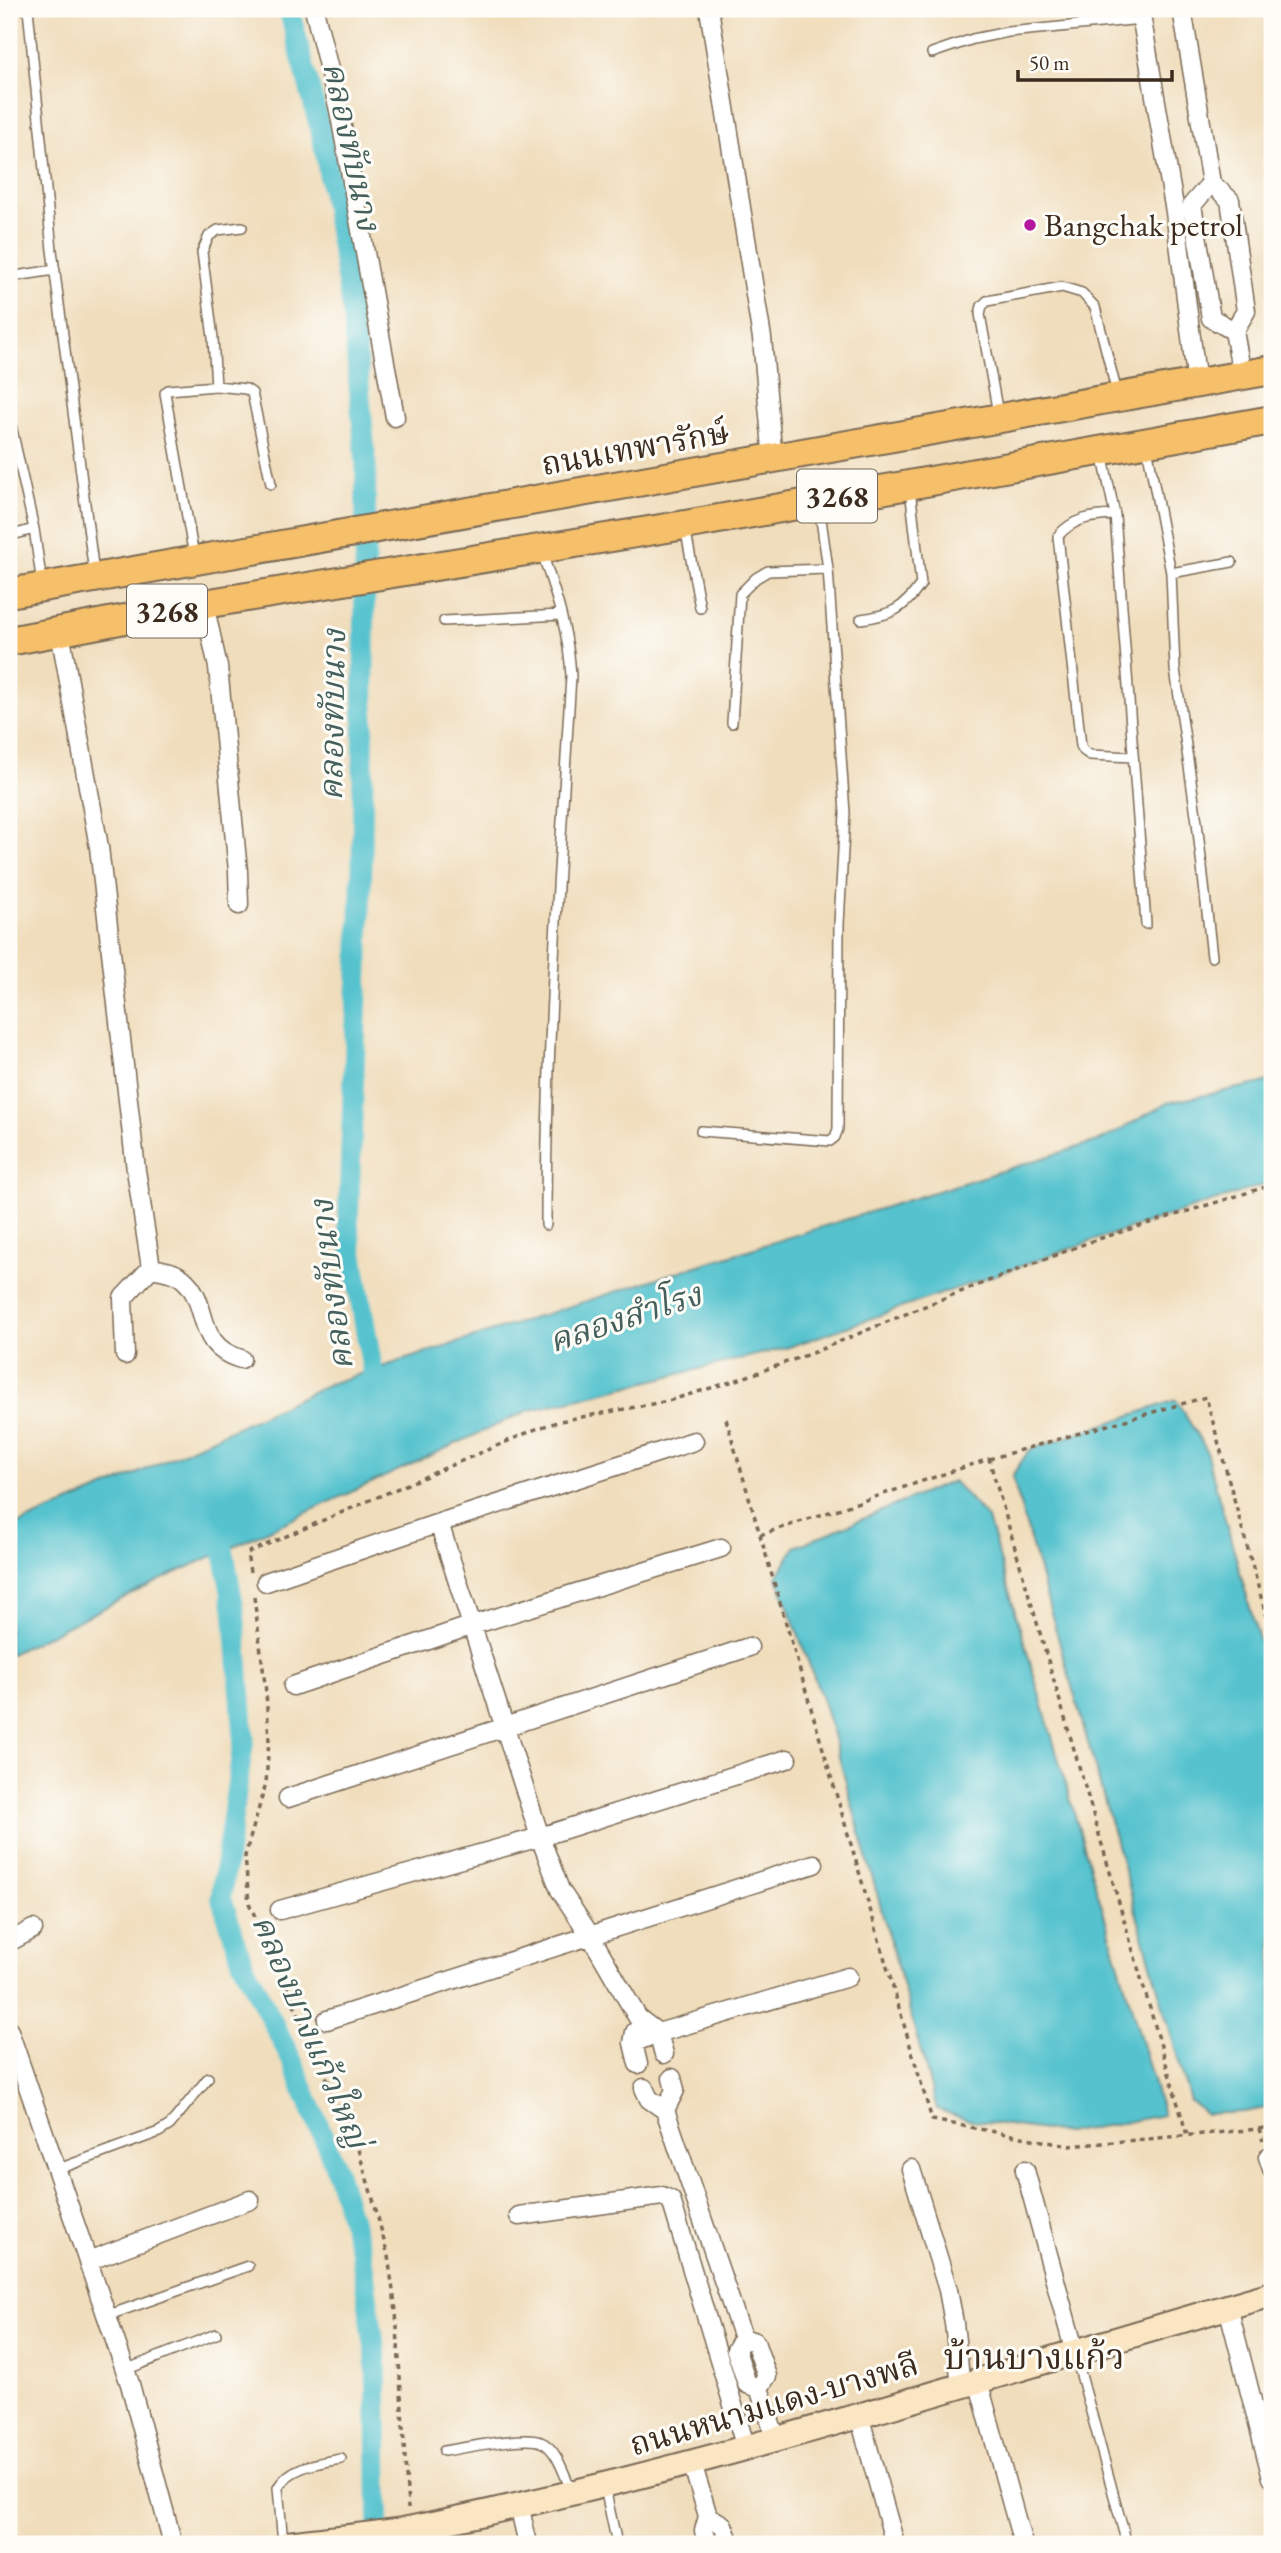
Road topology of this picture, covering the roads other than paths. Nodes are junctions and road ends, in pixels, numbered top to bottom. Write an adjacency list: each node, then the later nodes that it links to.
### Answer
1 (28, 9): 9 (lane)
2 (314, 9): 18 (street)
3 (709, 9): 23 (street)
4 (1182, 9): 7 (street)
5 (1141, 14): 6 (lane); 14 (street)
6 (932, 53)
7 (1211, 183): 11 (street); 11 (street)
8 (242, 227): 15 (lane)
9 (55, 270): 10 (lane); 36 (lane)
10 (9, 277)
11 (1234, 331): 13 (street)
12 (1272, 370): 13 (main road, ถนนเทพารักษ์ / 3268)
13 (1241, 375): 14 (main road, ถนนเทพารักษ์ / 3268)
14 (1197, 384): 16 (main road, ถนนเทพารักษ์ / 3268)
15 (216, 386): 24 (lane); 32 (lane)
16 (1119, 398): 19 (main road, ถนนเทพารักษ์ / 3268); 19 (lane)
17 (9, 416): 29 (lane)
18 (395, 417)
19 (999, 419): 23 (main road, ถนนเทพารักษ์ / 3268)
20 (1272, 420): 21 (main road, 3268)
21 (1146, 441): 22 (main road, 3268); 35 (lane)
22 (1101, 451): 25 (main road, 3268); 27 (lane)
23 (773, 460): 32 (main road, ถนนเทพารักษ์ / 3268)
24 (271, 484)
25 (909, 484): 26 (main road, 3268); 42 (lane)
26 (818, 499): 28 (main road, 3268); 34 (lane)
27 (1115, 515): 47 (lane); 47 (lane)
28 (685, 524): 31 (main road, 3268); 40 (lane)
29 (34, 529): 30 (lane); 37 (lane)
30 (9, 536)
31 (540, 548): 39 (main road, 3268); 41 (lane)
32 (195, 561): 36 (main road, ถนนเทพารักษ์ / 3268)
33 (1232, 562): 35 (lane)
34 (828, 569): 46 (lane); 51 (lane)
35 (1171, 573): 50 (lane)
36 (95, 578): 37 (main road, ถนนเทพารักษ์ / 3268)
37 (42, 587): 38 (main road, ถนนเทพารักษ์ / 3268)
38 (9, 593)
39 (204, 604): 44 (main road, 3268); 48 (street)
40 (700, 608)
41 (561, 615): 43 (lane); 52 (lane)
42 (861, 619)
43 (444, 621)
44 (60, 632): 45 (main road, 3268); 53 (street)
45 (9, 641)
46 (733, 723)
47 (1133, 757): 49 (lane)
48 (239, 905)
49 (1146, 924)
50 (1212, 957)
51 (701, 1131)
52 (546, 1225)
53 (151, 1268): 54 (street); 55 (street)
54 (125, 1355)
55 (241, 1359)
56 (694, 1441): 57 (street)
57 (439, 1523): 59 (street); 60 (street)
58 (720, 1548): 60 (street)
59 (266, 1582)
60 (473, 1625): 62 (street); 63 (street)
61 (749, 1647): 63 (street)
62 (293, 1686)
63 (504, 1726): 65 (street); 66 (street)
64 (787, 1759): 66 (street)
65 (288, 1798)
66 (540, 1838): 68 (street); 70 (street)
67 (814, 1864): 70 (street)
68 (280, 1910)
69 (33, 1929): 71 (street)
70 (590, 1935): 73 (street); 74 (street)
71 (9, 1942)
72 (848, 1977): 76 (street)
73 (638, 2018): 76 (street); 77 (street)
74 (327, 2020)
75 (9, 2031): 85 (street)
76 (658, 2033): 77 (street); 78 (street)
77 (633, 2043): 79 (street)
78 (664, 2054)
79 (638, 2064)
80 (208, 2078): 85 (lane)
81 (672, 2078): 83 (street)
82 (644, 2088): 83 (street)
83 (665, 2110): 99 (street)
84 (911, 2169): 97 (street)
85 (57, 2170): 89 (street)
86 (1025, 2170): 95 (street)
87 (250, 2200): 89 (street)
88 (519, 2216): 100 (street)
89 (88, 2261): 93 (street)
90 (248, 2266): 93 (lane)
91 (1272, 2294): 92 (main road, ถนนหนามแดง-บางพลี)
92 (1228, 2307): 95 (main road, ถนนหนามแดง-บางพลี); 104 (street)
93 (106, 2316): 96 (street)
94 (216, 2334): 96 (lane)
95 (1074, 2353): 97 (main road, ถนนหนามแดง-บางพลี); 117 (lane)
96 (125, 2370): 109 (street)
97 (970, 2383): 98 (main road, ถนนหนามแดง-บางพลี); 116 (street)
98 (859, 2415): 99 (main road, ถนนหนามแดง-บางพลี); 115 (street)
99 (776, 2439): 100 (main road, ถนนหนามแดง-บางพลี)
100 (746, 2448): 103 (main road, ถนนหนามแดง-บางพลี)
101 (444, 2451): 106 (lane)
102 (341, 2459): 110 (lane)
103 (692, 2463): 105 (main road, ถนนหนามแดง-บางพลี); 108 (street)
104 (1272, 2478)
105 (605, 2486): 106 (main road, ถนนหนามแดง-บางพลี); 112 (lane)
106 (572, 2493): 107 (main road, ถนนหนามแดง-บางพลี)
107 (519, 2505): 110 (main road, ถนนหนามแดง-บางพลี); 111 (street)
108 (708, 2516): 113 (street); 114 (street)
109 (173, 2544)
110 (285, 2544)
111 (528, 2544)
112 (617, 2544)
113 (708, 2544)
114 (730, 2544)
115 (895, 2544)
116 (1023, 2544)
117 (1127, 2544)

